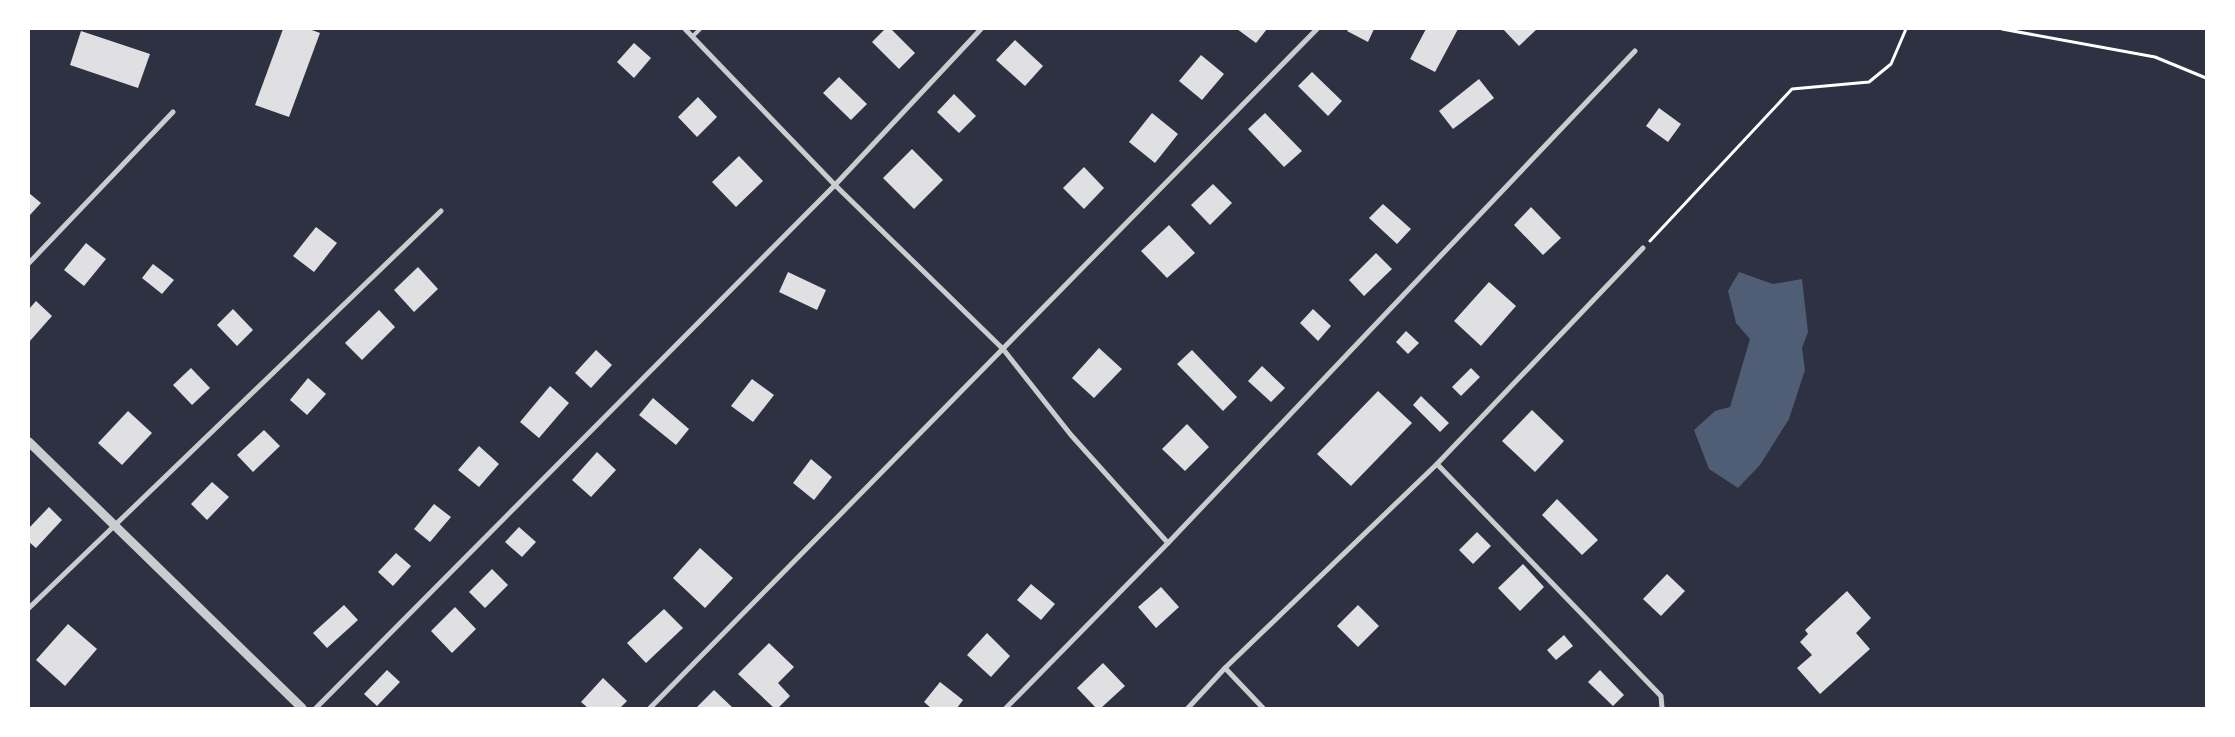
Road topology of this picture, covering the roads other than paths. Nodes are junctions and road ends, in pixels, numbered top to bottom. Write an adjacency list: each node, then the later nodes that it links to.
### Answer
1 (685, 29): 5 (street)
2 (700, 29): 5 (lane)
3 (980, 29): 8 (street)
4 (1316, 29): 12 (street)
5 (693, 36): 8 (street)
6 (1635, 51): 16 (street)
7 (174, 112): 11 (street)
8 (835, 185): 12 (street); 20 (street)
9 (441, 211): 15 (street)
10 (1643, 248): 14 (street)
11 (29, 263)
12 (1003, 349): 16 (street); 21 (street)
13 (29, 442): 15 (street)
14 (1437, 464): 18 (street); 25 (street)
15 (113, 525): 17 (street); 19 (street)
16 (1168, 543): 22 (street)
17 (29, 608)
18 (1226, 668): 23 (street); 24 (street)
19 (302, 708)
20 (316, 708)
21 (650, 708)
22 (1006, 708)
23 (1188, 708)
24 (1263, 708)
25 (1662, 708)

